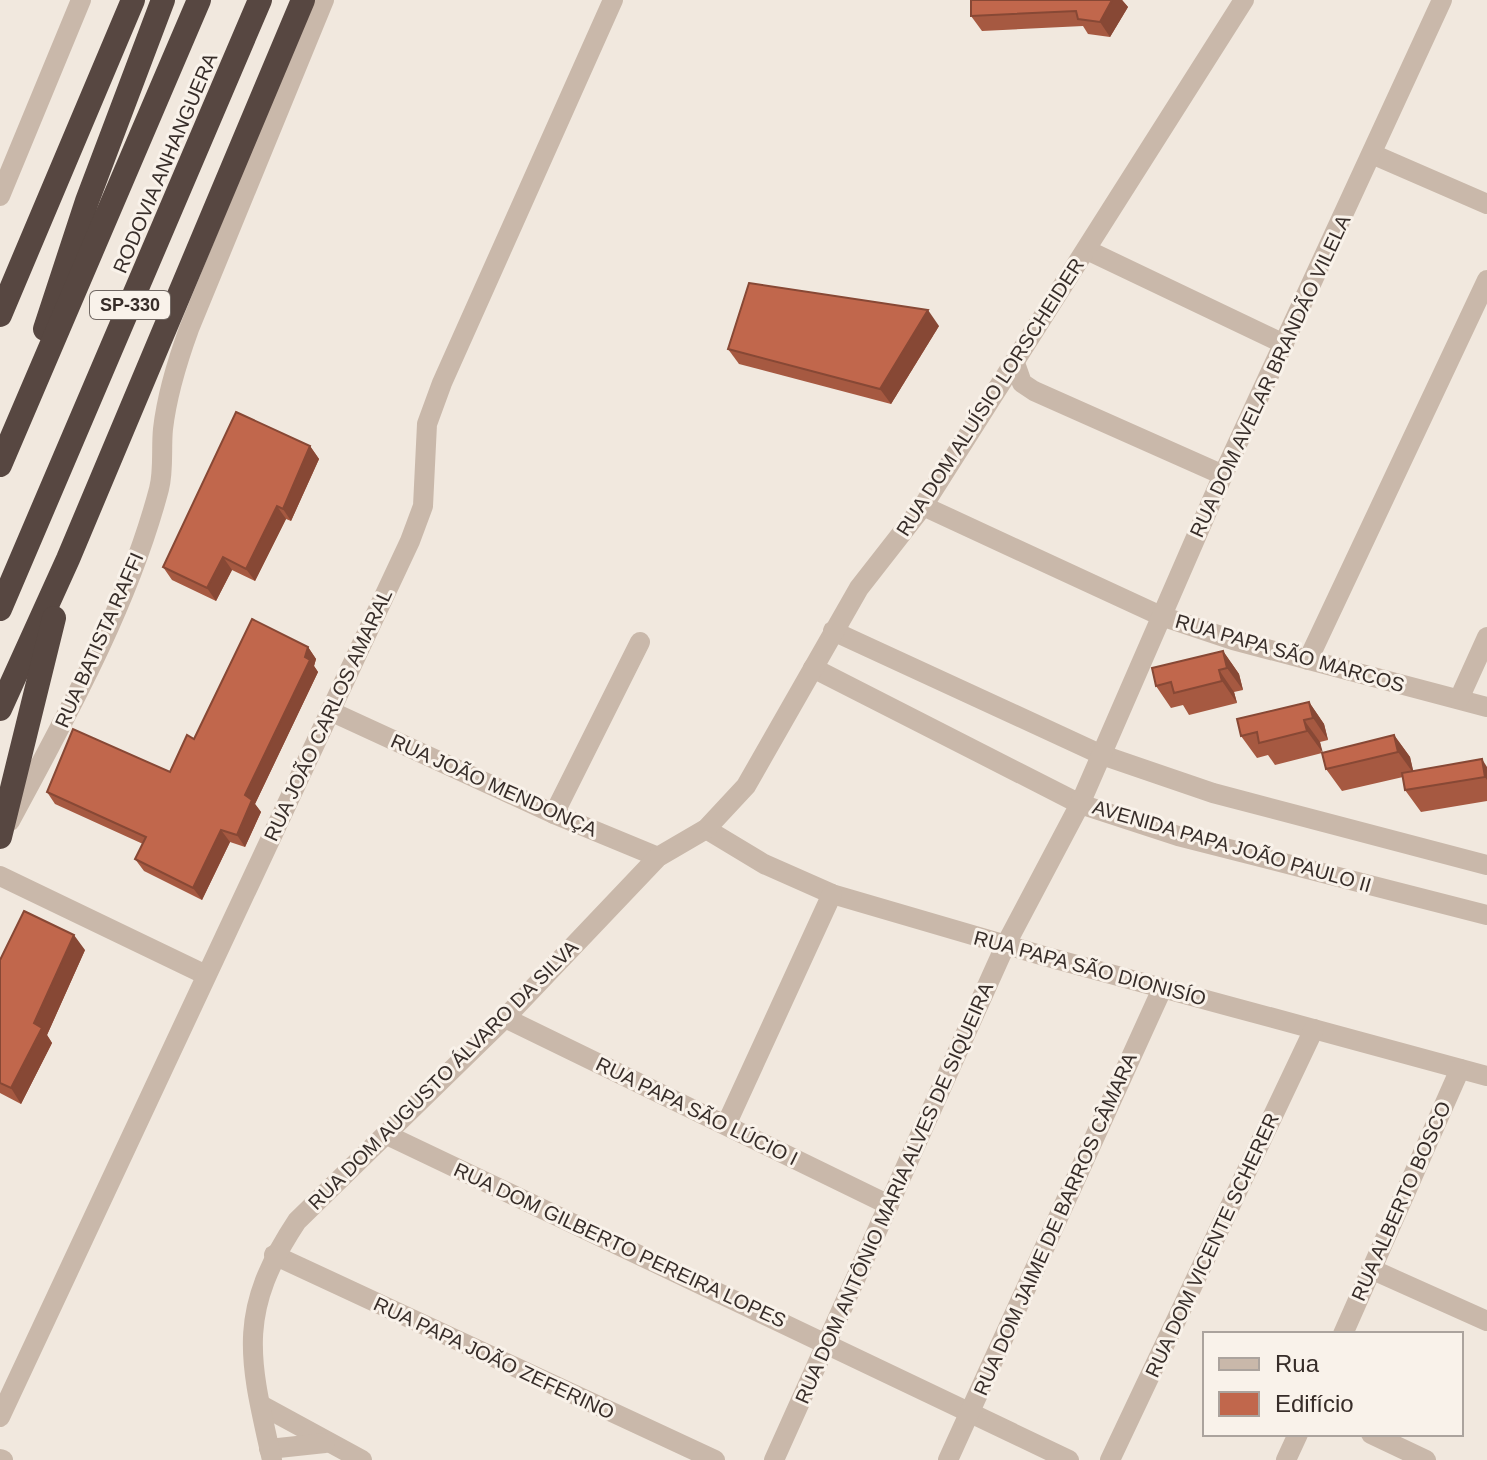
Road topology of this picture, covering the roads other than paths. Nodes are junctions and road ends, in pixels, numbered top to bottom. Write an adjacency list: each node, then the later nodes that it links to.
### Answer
1 (81, 0): 12 (street)
2 (133, 0): 16 (highway)
3 (163, 0): 21 (highway)
4 (199, 0): 22 (highway, RODOVIA ANHANGUERA / SP-330)
5 (260, 0): 26 (highway, RODOVIA ANHANGUERA / SP-330)
6 (303, 0): 25 (highway)
7 (324, 0): 41 (street, RUA BATISTA RAFFI)
8 (613, 0): 36 (street, RUA JOÃO CARLOS AMARAL)
9 (1244, 0): 14 (street, RUA DOM ALUÍSIO LORSCHEIDER)
10 (1442, 0): 11 (street, RUA DOM AVELAR BRANDÃO VILELA)
11 (1372, 154): 13 (street); 17 (street, RUA DOM AVELAR BRANDÃO VILELA)
12 (0, 196)
13 (1487, 204)
14 (1087, 250): 17 (street); 18 (street, RUA DOM ALUÍSIO LORSCHEIDER)
15 (1487, 280): 31 (street)
16 (0, 315)
17 (1284, 344): 23 (street, RUA DOM AVELAR BRANDÃO VILELA)
18 (1015, 363): 19 (street); 20 (street, RUA DOM ALUÍSIO LORSCHEIDER)
19 (1034, 391): 20 (street); 23 (street)
20 (997, 392): 24 (street, RUA DOM ALUÍSIO LORSCHEIDER)
21 (0, 448)
22 (0, 465)
23 (1223, 475): 27 (street, RUA DOM AVELAR BRANDÃO VILELA)
24 (923, 506): 27 (street, RUA PAPA SÃO MARCOS); 28 (street, RUA DOM ALUÍSIO LORSCHEIDER)
25 (68, 559): 35 (highway); 41 (highway)
26 (0, 609)
27 (1161, 616): 31 (street, RUA PAPA SÃO MARCOS); 37 (street, RUA DOM AVELAR BRANDÃO VILELA)
28 (833, 631): 32 (street, RUA DOM ALUÍSIO LORSCHEIDER); 37 (street)
29 (1487, 637): 33 (street)
30 (640, 642): 39 (street)
31 (1308, 660): 33 (street, RUA PAPA SÃO MARCOS)
32 (813, 668): 38 (street, AVENIDA PAPA JOÃO PAULO II); 40 (street, RUA DOM ALUÍSIO LORSCHEIDER)
33 (1459, 699): 34 (street, RUA PAPA SÃO MARCOS)
34 (1487, 707)
35 (0, 709)
36 (330, 711): 39 (street, RUA JOÃO MENDONÇA); 48 (street, RUA JOÃO CARLOS AMARAL)
37 (1102, 755): 38 (street, RUA DOM ANTÔNIO MARIA ALVES DE SIQUEIRA); 43 (street)
38 (1080, 804): 46 (street, AVENIDA PAPA JOÃO PAULO II); 47 (street, RUA DOM ANTÔNIO MARIA ALVES DE SIQUEIRA)
39 (554, 814): 42 (street, RUA JOÃO MENDONÇA)
40 (706, 829): 42 (street, RUA DOM AUGUSTO ÁLVARO DA SILVA); 45 (street, RUA PAPA SÃO DIONISÍO)
41 (0, 838)
42 (658, 857): 50 (street, RUA DOM AUGUSTO ÁLVARO DA SILVA)
43 (1487, 865)
44 (0, 876): 48 (street)
45 (832, 894): 47 (street, RUA PAPA SÃO DIONISÍO); 54 (street)
46 (1487, 915)
47 (1005, 946): 49 (street, RUA PAPA SÃO DIONISÍO); 56 (street, RUA DOM ANTÔNIO MARIA ALVES DE SIQUEIRA)
48 (206, 975): 64 (street, RUA JOÃO CARLOS AMARAL)
49 (1162, 989): 51 (street, RUA PAPA SÃO DIONISÍO); 63 (street, RUA DOM JAIME DE BARROS CÂMARA)
50 (505, 1018): 54 (street, RUA PAPA SÃO LÚCIO I); 55 (street, RUA DOM AUGUSTO ÁLVARO DA SILVA)
51 (1314, 1029): 52 (street, RUA PAPA SÃO DIONISÍO); 74 (street, RUA DOM VICENTE SCHERER)
52 (1460, 1069): 53 (street, RUA PAPA SÃO DIONISÍO); 58 (street, RUA ALBERTO BOSCO)
53 (1487, 1076)
54 (726, 1125): 56 (street, RUA PAPA SÃO LÚCIO I)
55 (387, 1135): 57 (street, RUA DOM AUGUSTO ÁLVARO DA SILVA); 61 (street, RUA DOM GILBERTO PEREIRA LOPES)
56 (889, 1205): 61 (street, RUA DOM ANTÔNIO MARIA ALVES DE SIQUEIRA)
57 (274, 1255): 62 (street, RUA DOM AUGUSTO ÁLVARO DA SILVA); 70 (street, RUA PAPA JOÃO ZEFERINO)
58 (1371, 1269): 59 (street); 60 (street, RUA ALBERTO BOSCO)
59 (1487, 1321)
60 (1344, 1332)
61 (828, 1344): 63 (street, RUA DOM GILBERTO PEREIRA LOPES); 71 (street, RUA DOM ANTÔNIO MARIA ALVES DE SIQUEIRA)
62 (261, 1405): 67 (street); 68 (street, RUA DOM AUGUSTO ÁLVARO DA SILVA)
63 (969, 1413): 72 (street, RUA DOM JAIME DE BARROS CÂMARA); 73 (street, RUA DOM GILBERTO PEREIRA LOPES)
64 (0, 1417)
65 (1297, 1436): 75 (street)
66 (1375, 1436): 76 (street)
67 (327, 1443): 68 (street); 69 (street)
68 (271, 1454)
69 (362, 1460)
70 (715, 1460)
71 (774, 1460)
72 (948, 1460)
73 (1069, 1460)
74 (1110, 1460)
75 (1286, 1460)
76 (1426, 1460)

